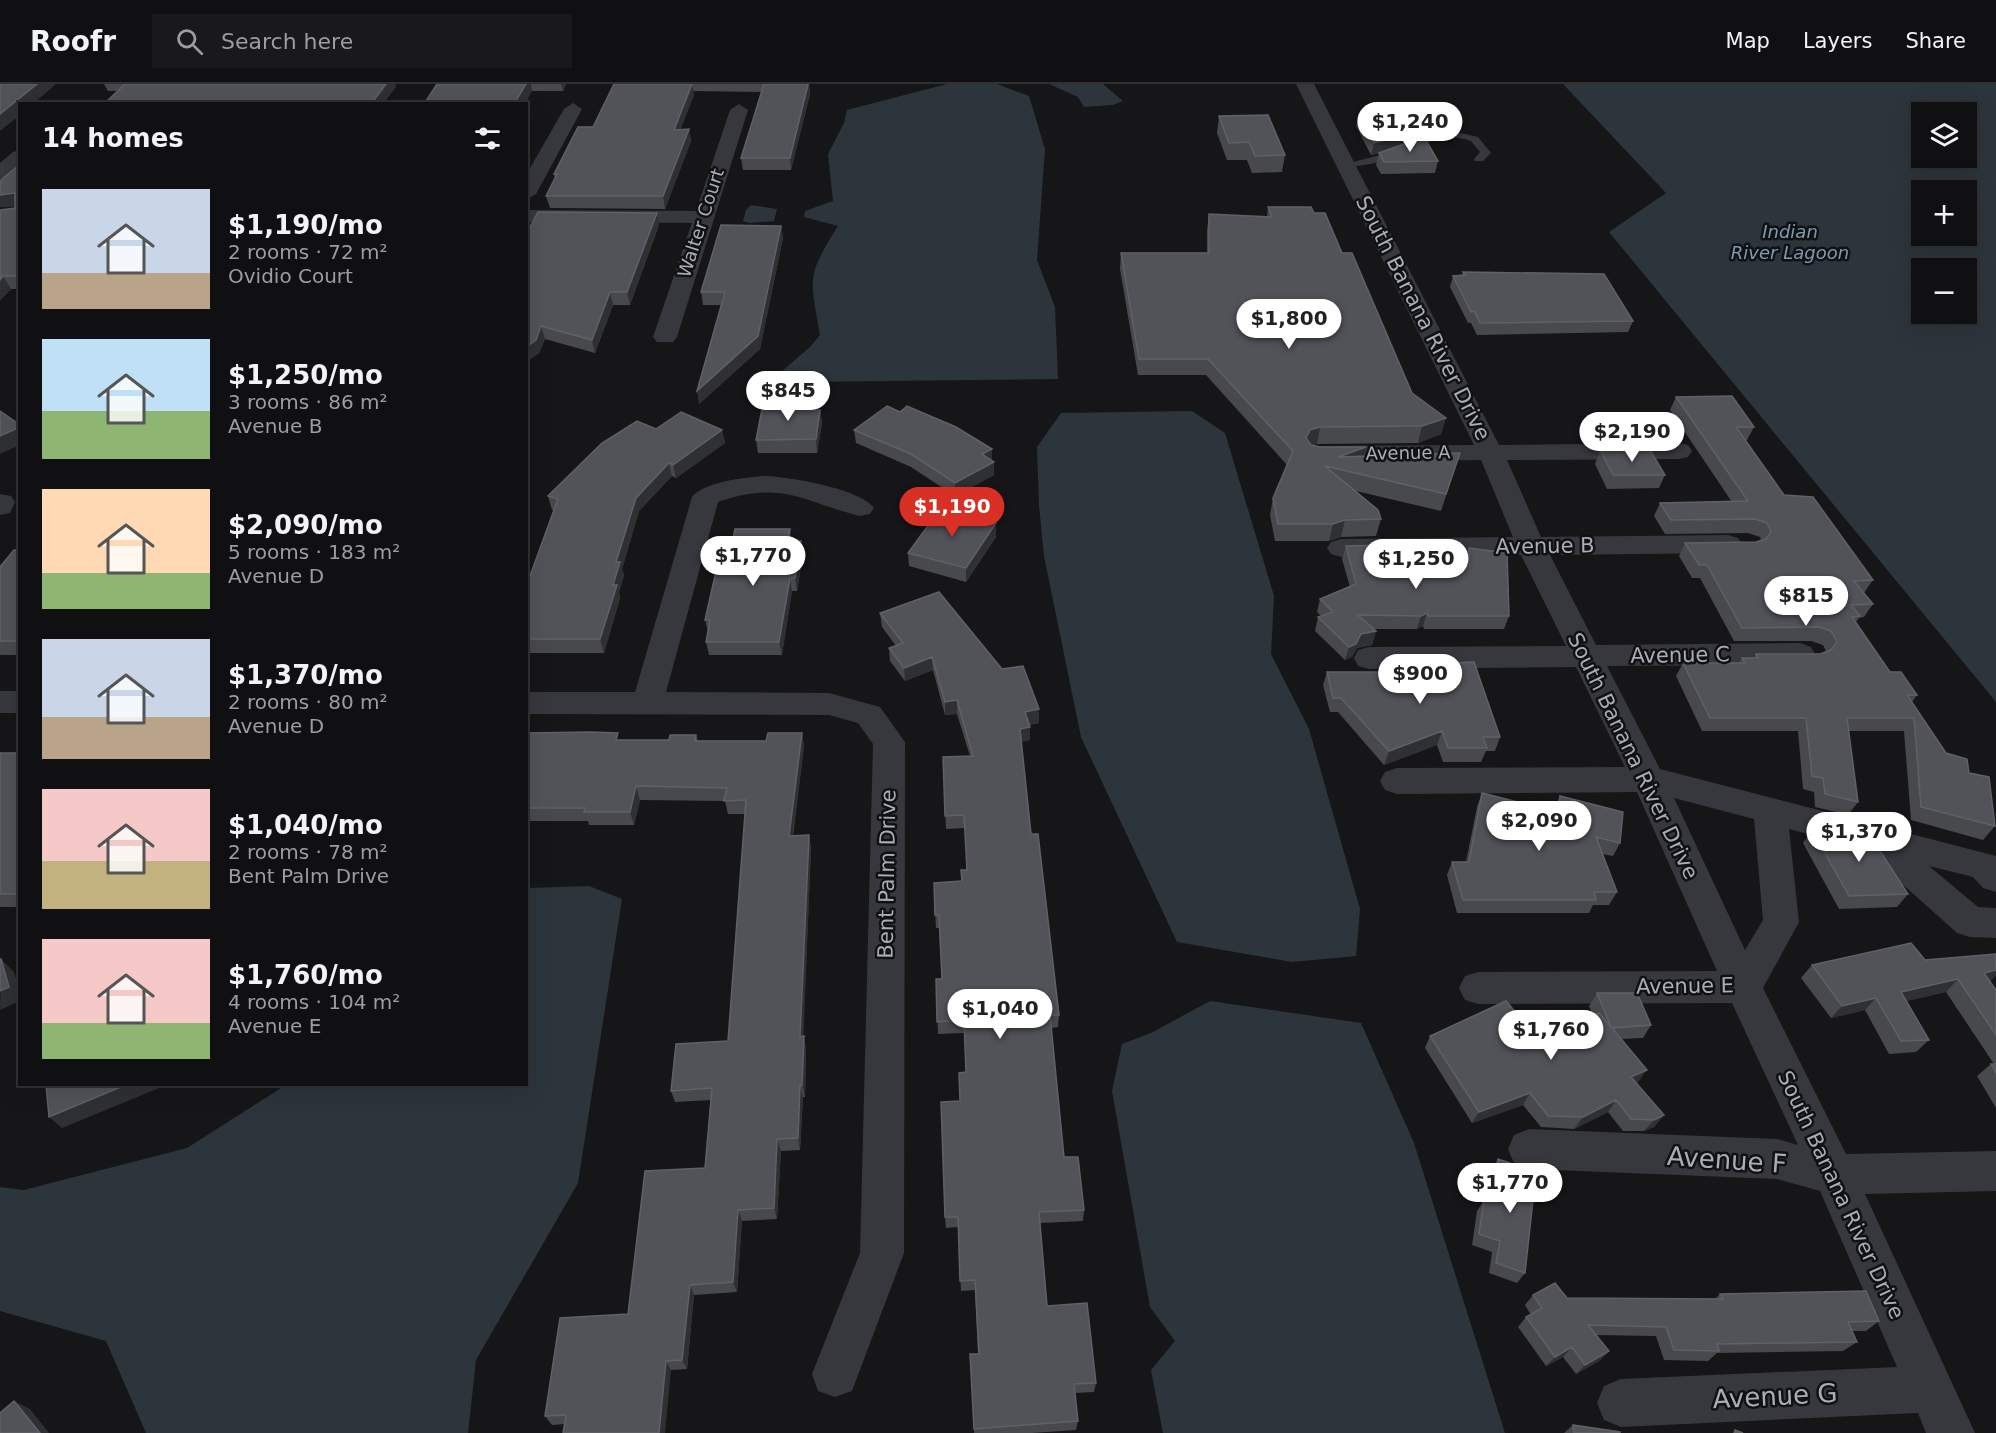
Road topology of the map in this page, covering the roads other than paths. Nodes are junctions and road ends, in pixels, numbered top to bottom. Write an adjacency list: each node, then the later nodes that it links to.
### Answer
1 (1305, 84): 6 (street, South Banana River Drive)
2 (573, 109): 8 (street)
3 (739, 111): 10 (street, Walter Court)
4 (18, 158): 7 (street)
5 (1479, 159): 6 (lane)
6 (1346, 165): 13 (street, South Banana River Drive)
7 (0, 173)
8 (528, 191)
9 (528, 216): 10 (street)
10 (703, 217): 11 (street, Walter Court)
11 (665, 337)
12 (1679, 451): 13 (street, Avenue A)
13 (1490, 452): 14 (street, Avenue A); 17 (street, South Banana River Drive)
14 (1317, 454)
15 (860, 508): 25 (street)
16 (1748, 544): 17 (street, Avenue B)
17 (1531, 546): 18 (street, Avenue B); 20 (street, South Banana River Drive)
18 (1341, 548)
19 (1811, 654): 20 (street, Avenue C)
20 (1584, 656): 21 (street, Avenue C); 26 (street, South Banana River Drive)
21 (1370, 658)
22 (0, 702): 23 (street)
23 (18, 702)
24 (528, 703): 25 (street, Bent Palm Drive)
25 (647, 704): 37 (street, Bent Palm Drive)
26 (1648, 779): 27 (street); 28 (street); 32 (street, South Banana River Drive)
27 (1397, 781)
28 (1770, 811): 29 (street); 32 (street, Avenue E)
29 (1873, 837): 30 (street); 31 (street)
30 (1996, 878)
31 (1996, 923)
32 (1743, 987): 33 (street, Avenue E); 36 (street, South Banana River Drive)
33 (1478, 988)
34 (1529, 1149): 36 (street, Avenue F)
35 (1996, 1170): 36 (street, Avenue F)
36 (1834, 1175): 38 (street, South Banana River Drive)
37 (835, 1374)
38 (1930, 1389): 39 (street, Avenue G); 40 (street, South Banana River Drive)
39 (1621, 1403)
40 (1951, 1433)

